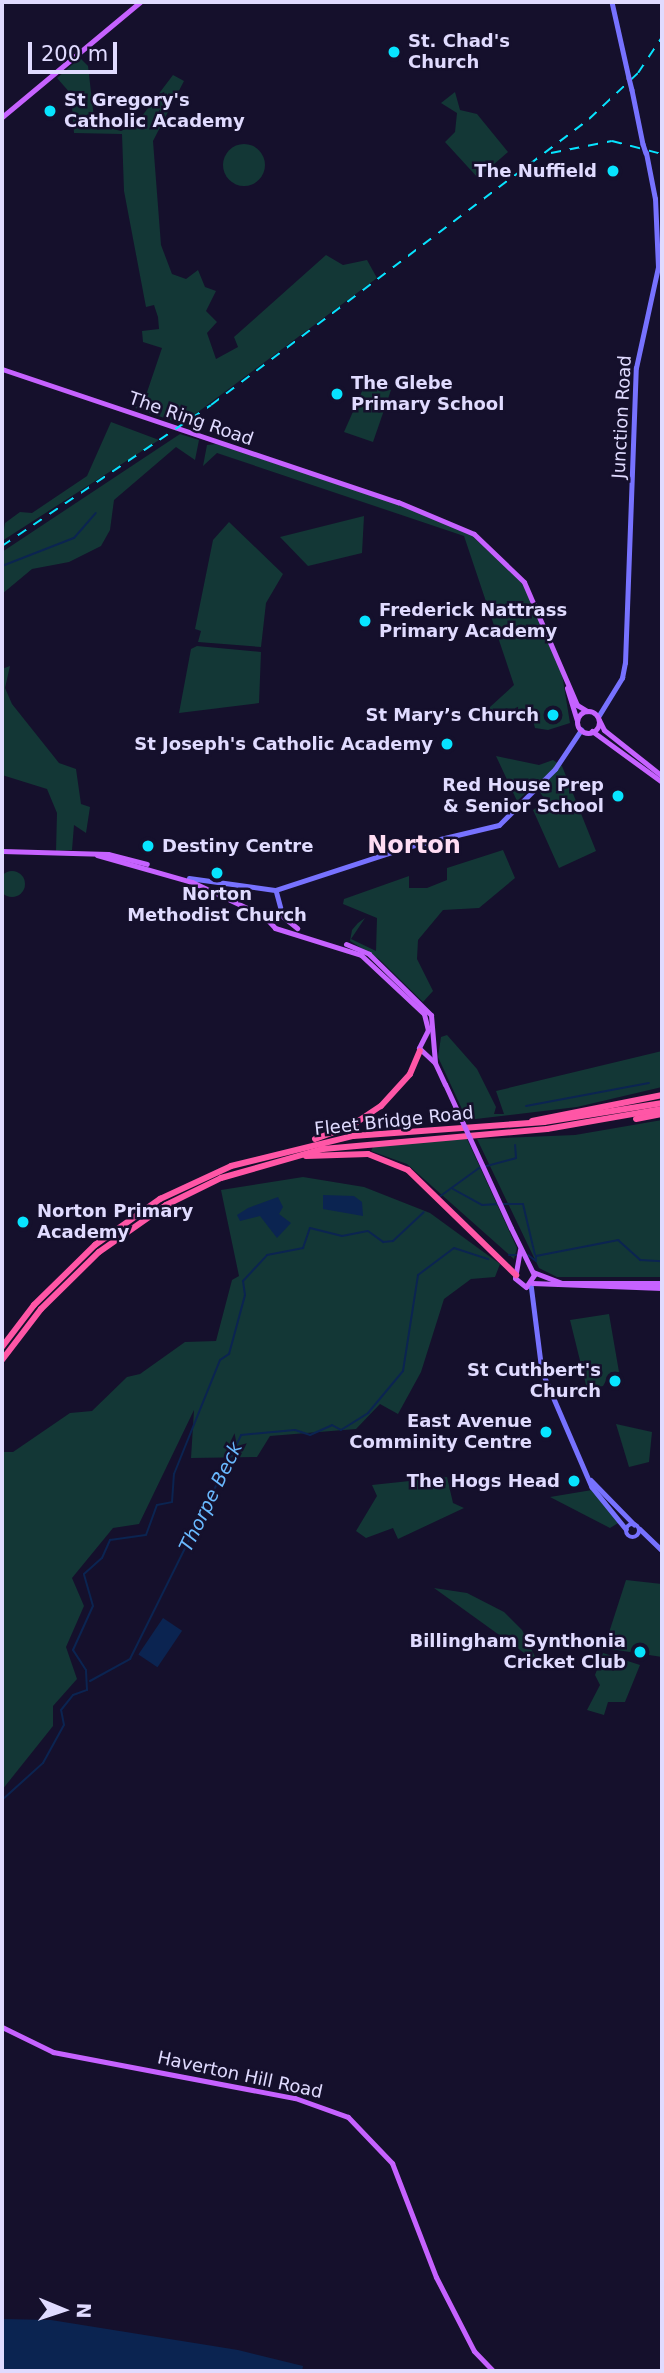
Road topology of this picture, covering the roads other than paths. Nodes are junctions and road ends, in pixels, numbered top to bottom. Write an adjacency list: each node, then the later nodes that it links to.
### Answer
1 (140, 2): 3 (main road)
2 (612, 2): 6 (main road, Junction Road, bridge)
3 (2, 117)
4 (2, 369): 5 (main road, The Ring Road)
5 (566, 678): 7 (main road); 9 (main road)
6 (600, 707): 7 (main road); 8 (main road, Junction Road)
7 (588, 711): 8 (main road); 9 (main road)
8 (598, 719): 11 (main road); 12 (main road)
9 (577, 720): 10 (main road)
10 (581, 730): 11 (main road); 17 (main road)
11 (592, 732): 13 (main road)
12 (662, 776)
13 (662, 782)
14 (2, 851): 15 (main road)
15 (97, 855): 16 (main road); 18 (main road)
16 (189, 878): 17 (main road); 18 (main road)
17 (276, 890): 19 (main road)
18 (218, 893): 19 (main road)
19 (278, 917): 20 (main road); 20 (main road); 22 (main road)
20 (283, 928): 21 (main road)
21 (423, 1039): 22 (main road); 24 (main road)
22 (435, 1042): 23 (main road)
23 (435, 1051): 24 (main road); 25 (main road)
24 (422, 1053): 25 (main road); 32 (highway)
25 (435, 1063): 34 (main road, bridge)
26 (662, 1095): 30 (highway)
27 (662, 1103): 30 (highway)
28 (662, 1109): 31 (highway)
29 (662, 1114): 31 (highway)
30 (523, 1124): 32 (highway, Fleet Bridge Road)
31 (579, 1126): 33 (highway, Fleet Bridge Road)
32 (273, 1152): 41 (highway, Fleet Bridge Road)
33 (277, 1160): 36 (highway); 42 (highway, Fleet Bridge Road)
34 (520, 1249): 35 (main road); 36 (main road)
35 (532, 1271): 36 (main road); 37 (main road); 38 (main road)
36 (517, 1272): 39 (main road)
37 (531, 1284): 38 (main road); 39 (main road); 40 (main road)
38 (662, 1285)
39 (521, 1286): 40 (main road)
40 (529, 1297): 43 (main road)
41 (2, 1347)
42 (2, 1360)
43 (589, 1477): 44 (main road); 45 (main road)
44 (634, 1524): 45 (main road); 46 (main road)
45 (626, 1529): 48 (main road)
46 (640, 1530): 47 (main road); 48 (main road)
47 (649, 1536): 48 (main road); 49 (main road)
48 (638, 1537)
49 (662, 1549)
50 (2, 2028): 51 (main road, Haverton Hill Road)
51 (493, 2371)

